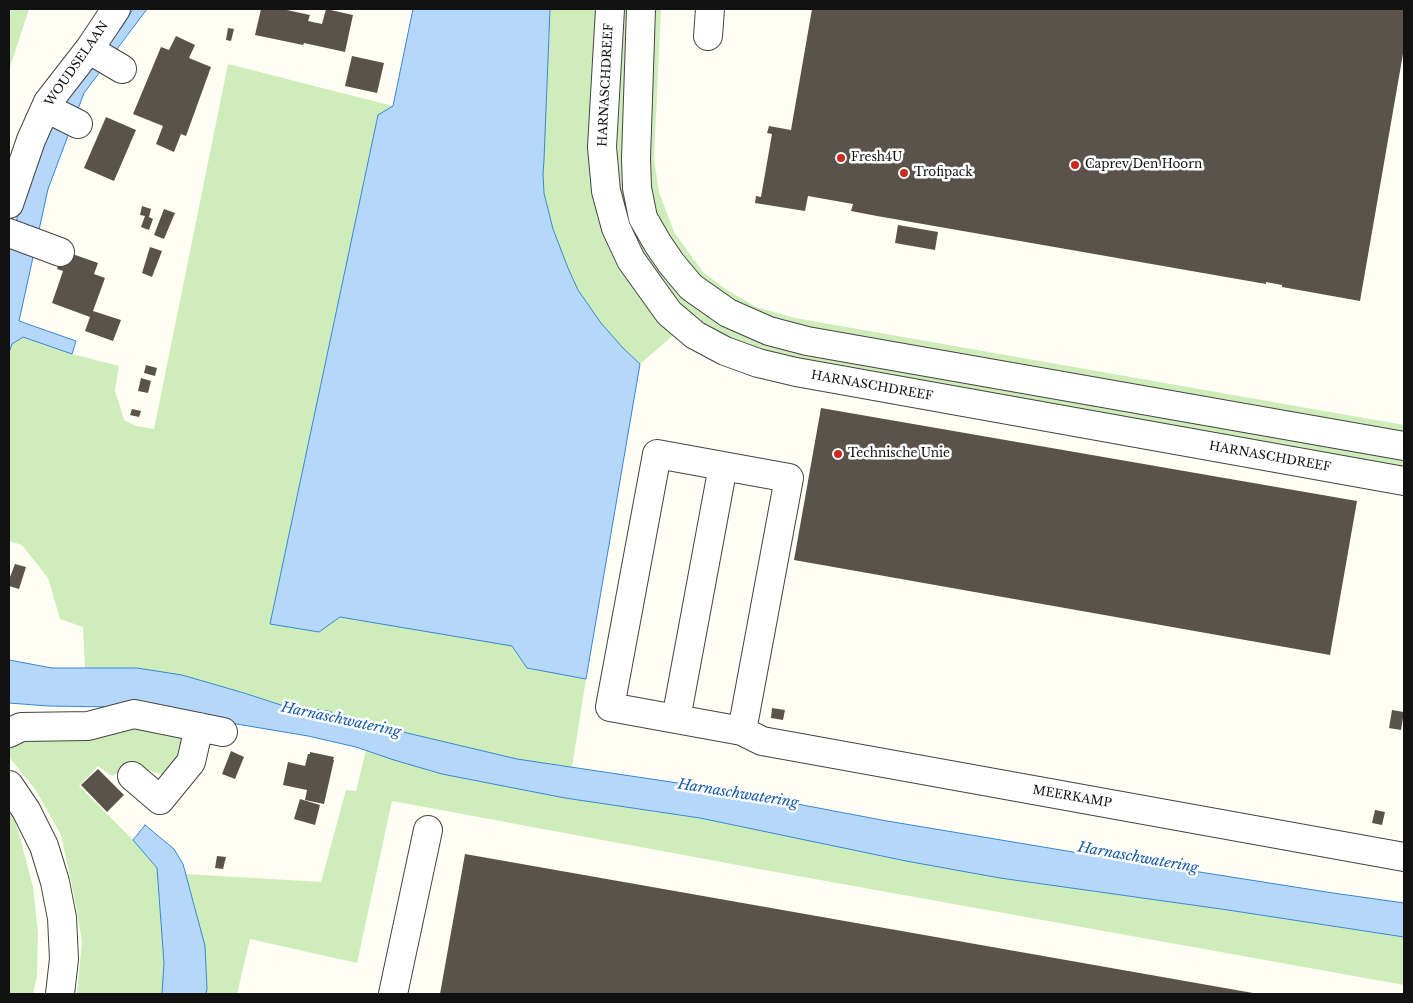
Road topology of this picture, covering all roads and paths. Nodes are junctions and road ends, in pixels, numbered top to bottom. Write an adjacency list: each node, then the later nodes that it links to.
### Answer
1 (116, 9): 6 (street, WOUDSELAAN)
2 (610, 9): 15 (street, HARNASCHDREEF)
3 (642, 9): 13 (street)
4 (710, 9): 5 (street)
5 (708, 36)
6 (92, 50): 7 (street); 8 (street, WOUDSELAAN)
7 (122, 69)
8 (49, 110): 9 (street); 10 (street, WOUDSELAAN)
9 (78, 124)
10 (9, 204)
11 (12, 234): 12 (street)
12 (51, 248)
13 (1404, 446)
14 (723, 466): 16 (street); 16 (street, MEERKAMP); 17 (street)
15 (1404, 481)
16 (676, 719): 17 (street, MEERKAMP)
17 (742, 731): 22 (street, MEERKAMP)
18 (9, 733): 19 (street)
19 (132, 776)
20 (9, 785): 23 (street)
21 (428, 830): 24 (street)
22 (1404, 857)
23 (60, 994)
24 (393, 994)

